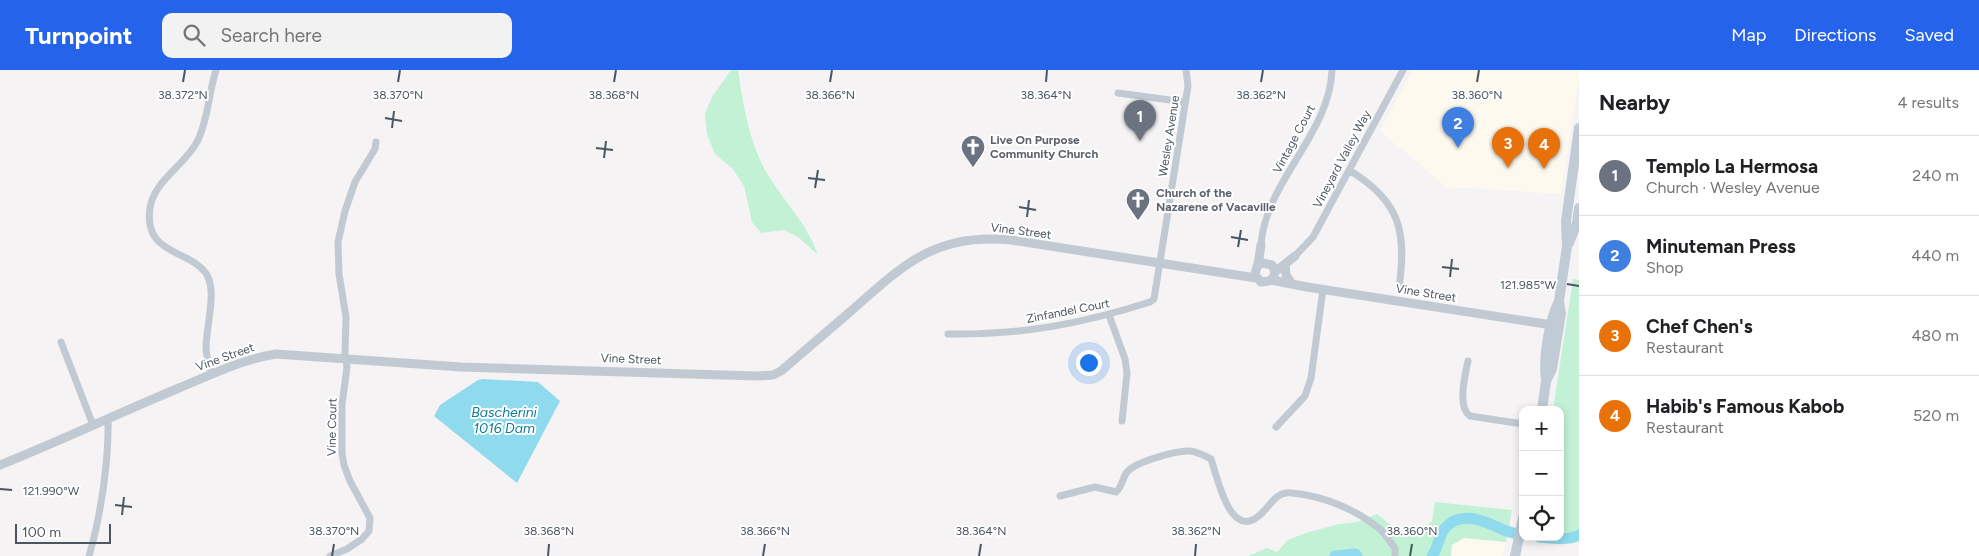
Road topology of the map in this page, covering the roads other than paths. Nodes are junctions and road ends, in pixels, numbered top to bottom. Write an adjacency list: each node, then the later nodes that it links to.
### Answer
1 (216, 70): 29 (street)
2 (1186, 70): 6 (street, Wesley Avenue)
3 (1332, 70): 13 (street, Vintage Court)
4 (1403, 70): 9 (street, Vineyard Valley Way)
5 (1118, 93): 6 (street)
6 (1185, 102): 16 (street, Wesley Avenue)
7 (1579, 132): 10 (main road)
8 (376, 142): 27 (street)
9 (1349, 170): 15 (street, Vineyard Valley Way); 20 (street)
10 (1571, 188): 12 (main road); 14 (main road)
11 (1579, 208): 12 (main road)
12 (1577, 223): 14 (main road)
13 (1261, 245): 18 (street)
14 (1567, 246): 22 (main road)
15 (1295, 256): 17 (street); 18 (street)
16 (1160, 264): 18 (street, Vine Street); 23 (street, Zinfandel Court); 27 (street, Vine Street)
17 (1285, 264): 18 (street); 19 (street)
18 (1266, 271): 19 (street, Vine Street)
19 (1293, 283): 21 (street, Vine Street)
20 (1399, 287)
21 (1323, 289): 24 (street, Vine Street); 36 (street)
22 (1559, 301): 24 (main road); 30 (main road)
23 (1109, 315): 25 (street, Zinfandel Court); 33 (street)
24 (1552, 324): 30 (main road)
25 (948, 334)
26 (61, 342): 35 (street)
27 (346, 360): 29 (street, Vine Street); 41 (street, Vine Court)
28 (1468, 361): 34 (street)
29 (211, 373): 32 (street, Vine Street)
30 (1546, 381): 31 (main road)
31 (1543, 406)
32 (108, 418): 35 (street, Vine Street); 40 (street)
33 (1122, 421)
34 (1519, 423)
35 (93, 425): 37 (street, Vine Street)
36 (1276, 427)
37 (0, 465)
38 (1060, 496): 42 (street)
39 (1519, 536): 43 (main road)
40 (89, 556)
41 (330, 556)
42 (1395, 556)
43 (1515, 556)

